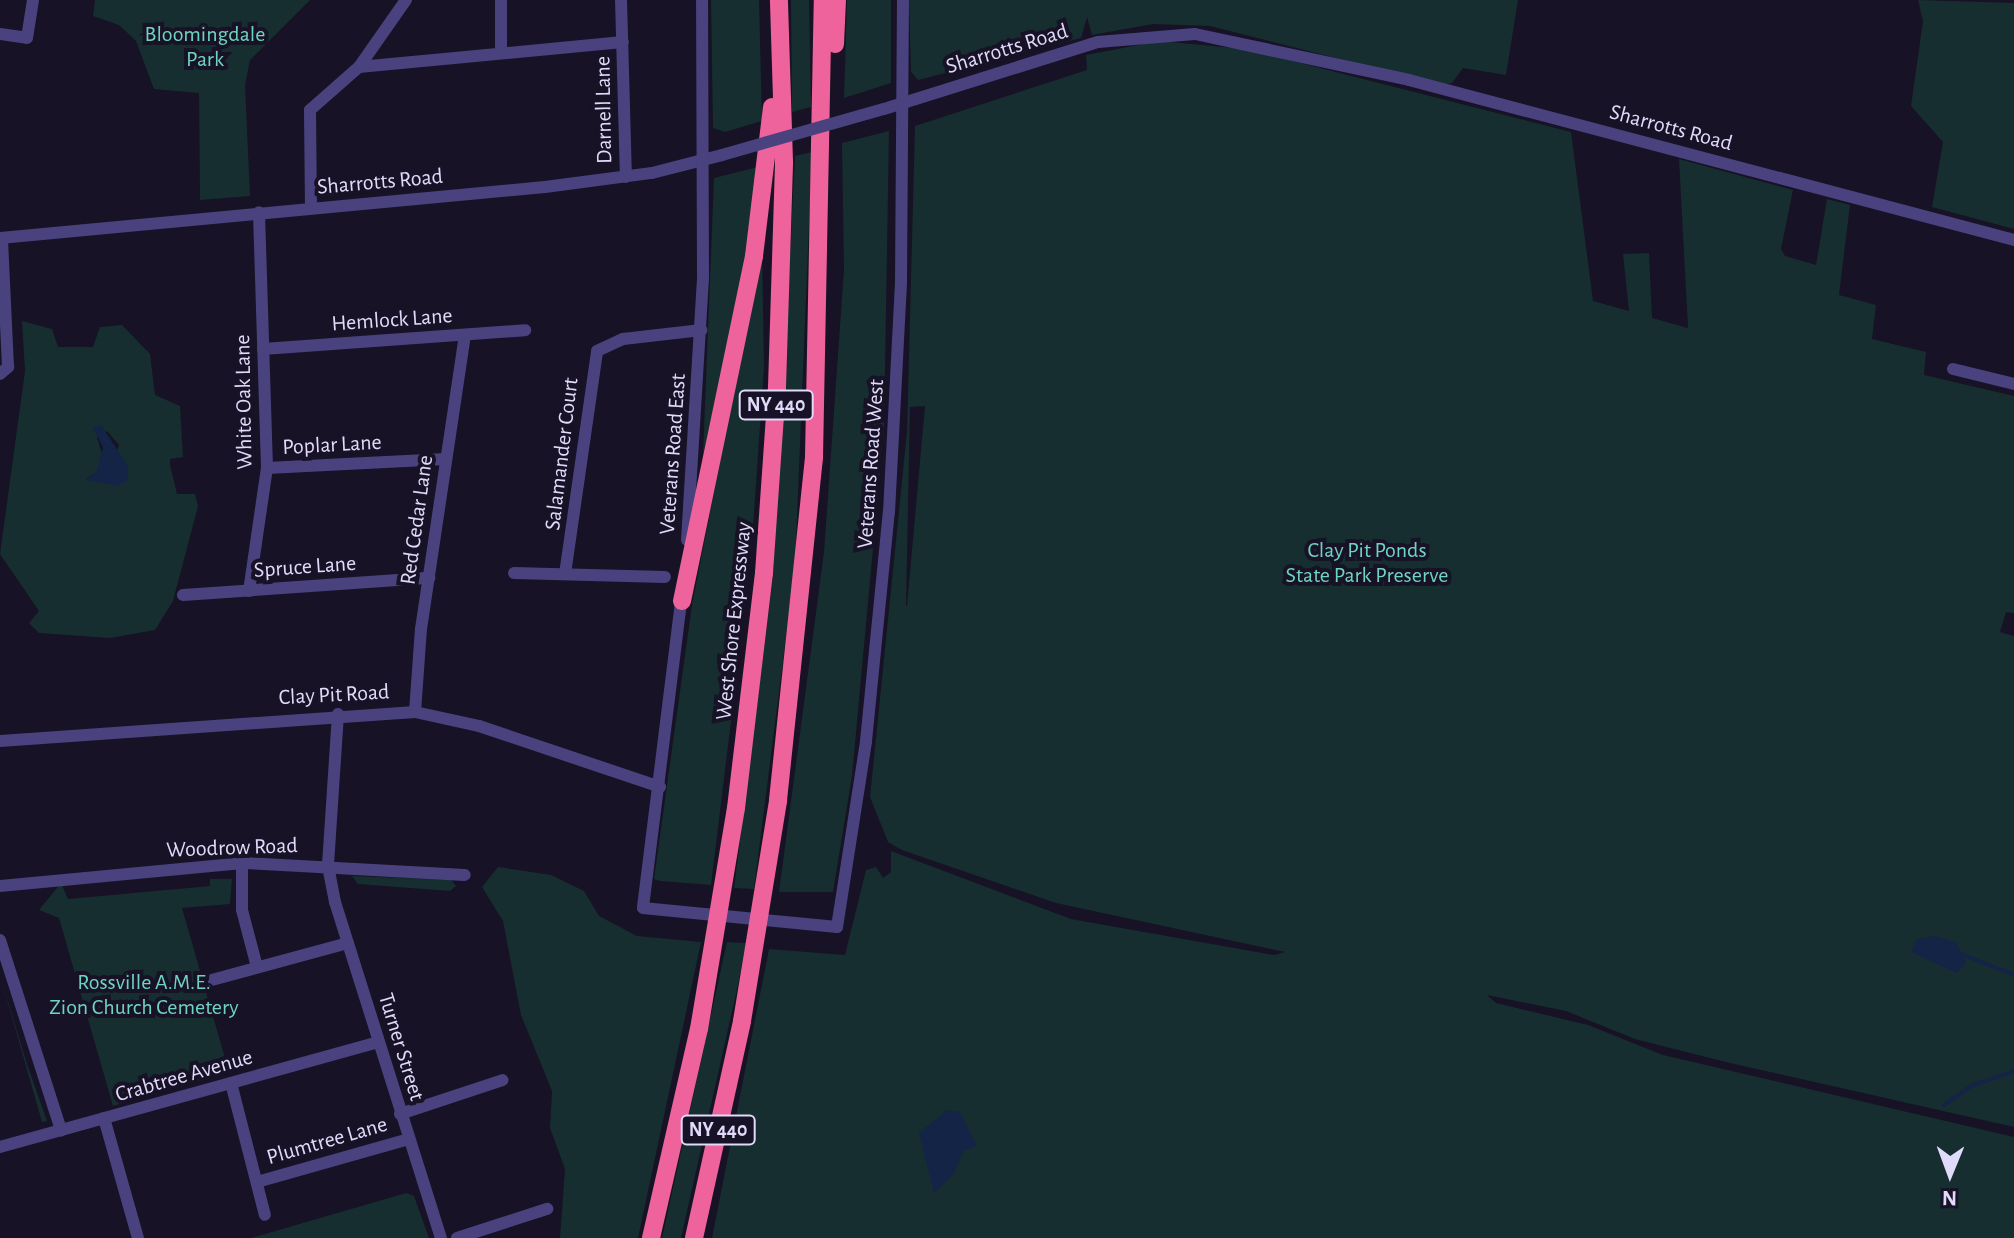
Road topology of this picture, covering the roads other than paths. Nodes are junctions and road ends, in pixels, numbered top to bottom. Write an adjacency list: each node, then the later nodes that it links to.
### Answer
1 (33, 0): 10 (street)
2 (406, 0): 13 (street)
3 (501, 0): 12 (street)
4 (621, 0): 11 (street, Darnell Lane)
5 (702, 0): 15 (street, Veterans Road East)
6 (777, 0): 37 (highway); 65 (highway, West Shore Expressway / NY 440, bridge)
7 (823, 0): 21 (highway, NY 440)
8 (837, 0): 21 (highway)
9 (903, 0): 14 (street, Veterans Road West)
10 (0, 34)
11 (623, 42): 12 (street, Darnell Lane); 16 (street, Darnell Lane)
12 (501, 49): 13 (street, Darnell Lane)
13 (359, 67): 17 (street)
14 (903, 103): 15 (street, Sharrotts Road, bridge); 20 (street, Sharrotts Road); 46 (street, Veterans Road West)
15 (704, 160): 16 (street, Sharrotts Road); 23 (street, Veterans Road East)
16 (626, 177): 17 (street, Sharrotts Road)
17 (311, 208): 18 (street, Sharrotts Road)
18 (259, 212): 19 (street, Sharrotts Road); 25 (street, White Oak Lane)
19 (1, 238): 27 (street)
20 (2014, 240)
21 (822, 270): 66 (highway, NY 440, bridge)
22 (525, 330): 24 (street, Hemlock Lane)
23 (701, 330): 32 (street, Salamander Court); 37 (street, Veterans Road East)
24 (465, 335): 25 (street, Hemlock Lane); 29 (street, Red Cedar Lane)
25 (263, 349): 30 (street, White Oak Lane)
26 (1953, 369): 28 (street)
27 (0, 374)
28 (2014, 384)
29 (446, 459): 30 (street, Poplar Lane); 34 (street, Red Cedar Lane)
30 (267, 468): 35 (street, White Oak Lane)
31 (514, 573): 32 (street)
32 (565, 574): 33 (street)
33 (665, 577)
34 (429, 578): 35 (street, Spruce Lane); 38 (street, Red Cedar Lane)
35 (249, 591): 36 (street, Spruce Lane)
36 (183, 595)
37 (682, 601): 41 (street, Veterans Road East)
38 (415, 712): 39 (street, Clay Pit Road); 41 (street, Clay Pit Road)
39 (338, 714): 40 (street, Clay Pit Road); 43 (street, Turner Street)
40 (0, 741)
41 (660, 787): 46 (street, Veterans Road East)
42 (242, 863): 43 (street, Woodrow Road); 45 (street, Woodrow Road); 49 (street)
43 (328, 866): 44 (street, Woodrow Road); 48 (street, Turner Street)
44 (465, 875)
45 (0, 886)
46 (643, 908)
47 (0, 940): 56 (street)
48 (348, 943): 49 (street); 51 (street, Turner Street)
49 (257, 967): 50 (street)
50 (208, 981)
51 (378, 1042): 53 (street, Crabtree Avenue); 54 (street, Turner Street)
52 (503, 1080): 54 (street)
53 (231, 1083): 55 (street, Crabtree Avenue); 59 (street, Plumtree Lane)
54 (400, 1114): 57 (street, Turner Street)
55 (104, 1118): 56 (street, Crabtree Avenue); 62 (street)
56 (61, 1130): 58 (street, Crabtree Avenue)
57 (409, 1139): 59 (street, Plumtree Lane); 63 (street, Turner Street)
58 (0, 1147)
59 (257, 1182): 61 (street, Plumtree Lane)
60 (547, 1209): 64 (street)
61 (265, 1215)
62 (138, 1238)
63 (441, 1238)
64 (457, 1238)
65 (651, 1238)
66 (694, 1238)

